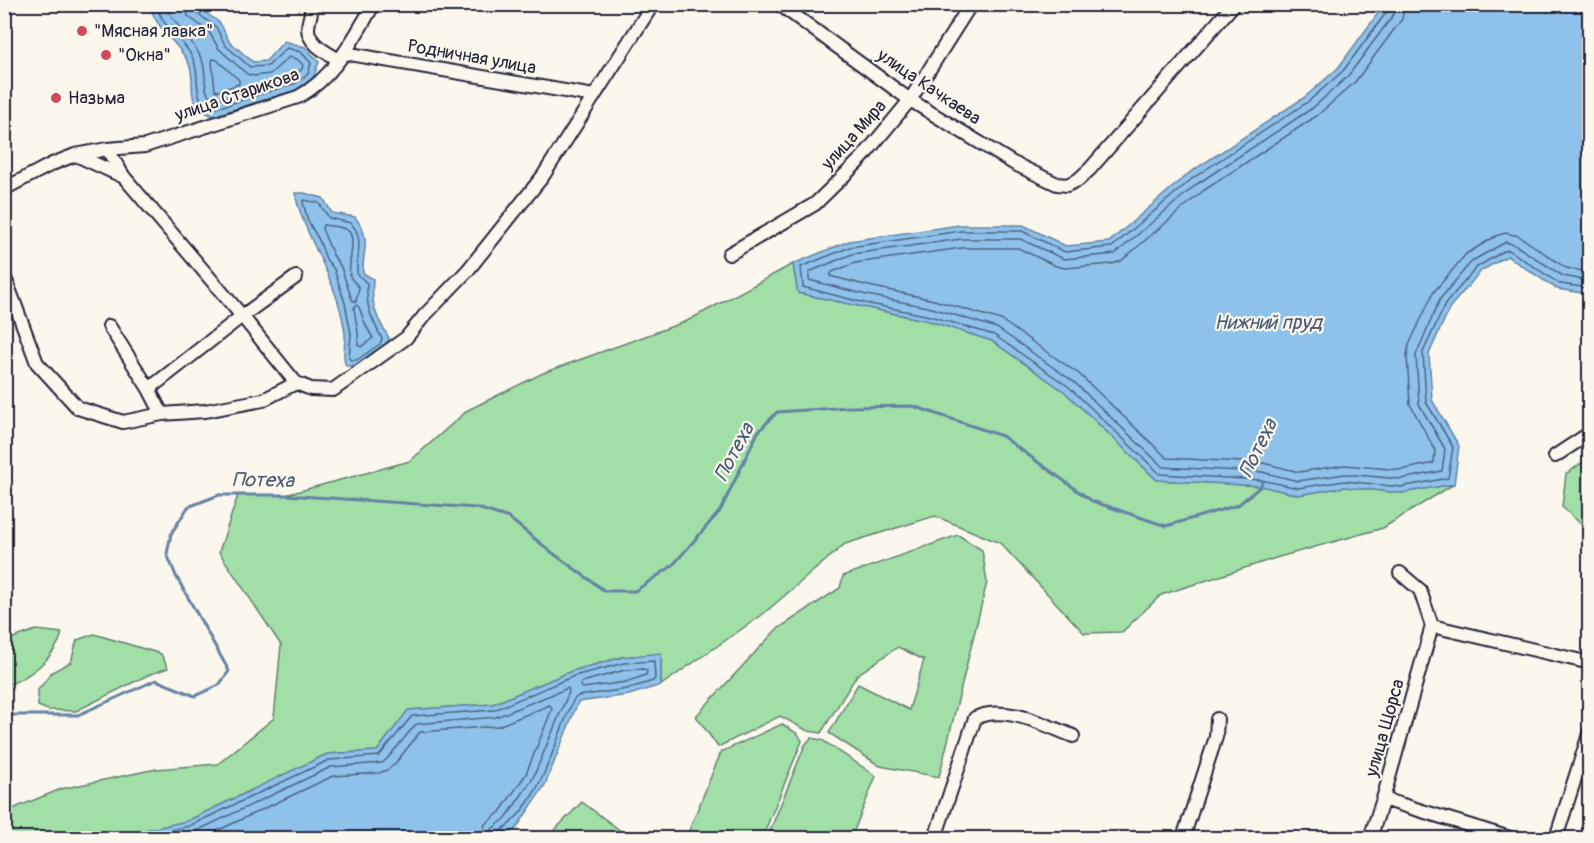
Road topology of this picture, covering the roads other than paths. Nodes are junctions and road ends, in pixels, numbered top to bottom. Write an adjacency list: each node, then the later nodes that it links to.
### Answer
1 (312, 4): 7 (street)
2 (374, 4): 7 (street, улица Старикова)
3 (653, 4): 8 (street)
4 (779, 4): 9 (street, улица Качкаева)
5 (971, 4): 9 (street, улица Мира)
6 (1234, 4): 9 (street, улица Качкаева)
7 (342, 56): 8 (street, Родничная улица); 10 (street, улица Старикова)
8 (594, 96): 19 (street)
9 (910, 100): 14 (street, улица Мира)
10 (107, 149): 11 (street, улица Старикова); 12 (street)
11 (75, 155): 12 (street); 13 (street, улица Старикова)
12 (124, 177): 17 (street)
13 (4, 189)
14 (729, 254)
15 (4, 276): 21 (street)
16 (296, 278): 17 (street)
17 (242, 316): 19 (street); 20 (street)
18 (109, 326): 20 (street)
19 (296, 383): 21 (street)
20 (149, 389): 21 (street)
21 (162, 414)
22 (1590, 433): 23 (street)
23 (1555, 456)
24 (1400, 573): 25 (street)
25 (1432, 626): 26 (street); 30 (street, улица Щорса)
26 (1590, 663)
27 (1217, 719): 32 (street)
28 (1590, 731): 35 (street)
29 (1073, 736): 31 (street)
30 (1383, 799): 33 (street, улица Щорса); 34 (street)
31 (935, 838)
32 (1183, 838)
33 (1370, 838)
34 (1510, 838)
35 (1556, 838)

